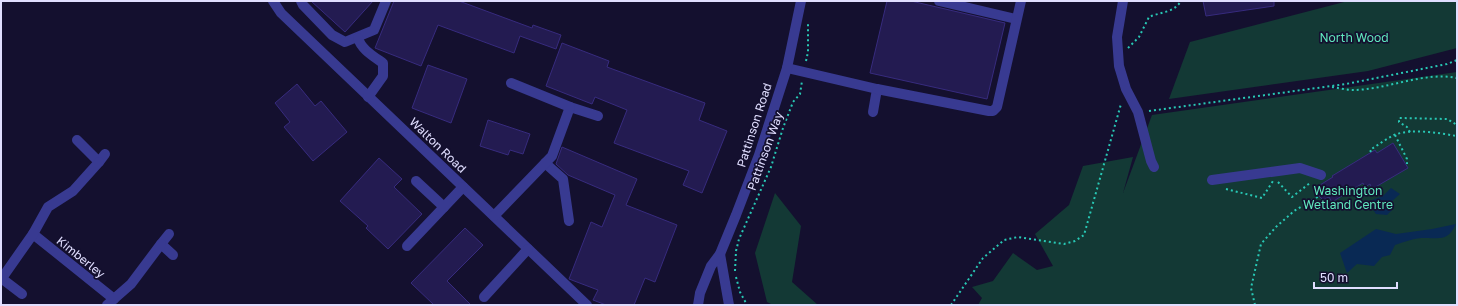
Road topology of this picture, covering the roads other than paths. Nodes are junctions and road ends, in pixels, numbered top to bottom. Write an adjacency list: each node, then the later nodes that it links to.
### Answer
1 (273, 1): 13 (street, Walton Road)
2 (301, 1): 9 (street)
3 (386, 1): 9 (street)
4 (801, 1): 10 (street, Pattinson Road)
5 (939, 1): 8 (street)
6 (1021, 1): 8 (street)
7 (1123, 1): 19 (street)
8 (1016, 19): 12 (street)
9 (358, 38): 13 (street)
10 (787, 68): 12 (street); 32 (street, Pattinson Road)
11 (511, 83): 14 (street)
12 (878, 89): 15 (street)
13 (368, 97): 23 (street, Walton Road)
14 (570, 107): 16 (street); 18 (street)
15 (873, 112)
16 (598, 116)
17 (77, 140): 27 (street)
18 (545, 163): 25 (street); 26 (street)
19 (1154, 167)
20 (1322, 174): 21 (street)
21 (1212, 180)
22 (416, 181): 24 (street)
23 (463, 187): 24 (street); 25 (street, Walton Road)
24 (444, 207): 30 (street)
25 (494, 216): 31 (street, Walton Road)
26 (569, 221)
27 (33, 234): 34 (street); 37 (street, Kimberley)
28 (169, 234): 29 (street)
29 (162, 244): 33 (street); 37 (street)
30 (407, 246)
31 (528, 249): 36 (street); 38 (street, Walton Road)
32 (720, 254): 39 (street, Pattinson Road); 40 (street)
33 (173, 255)
34 (1, 278): 35 (street)
35 (22, 294)
36 (484, 296)
37 (110, 302)
38 (587, 305)
39 (698, 305)
40 (729, 305)

